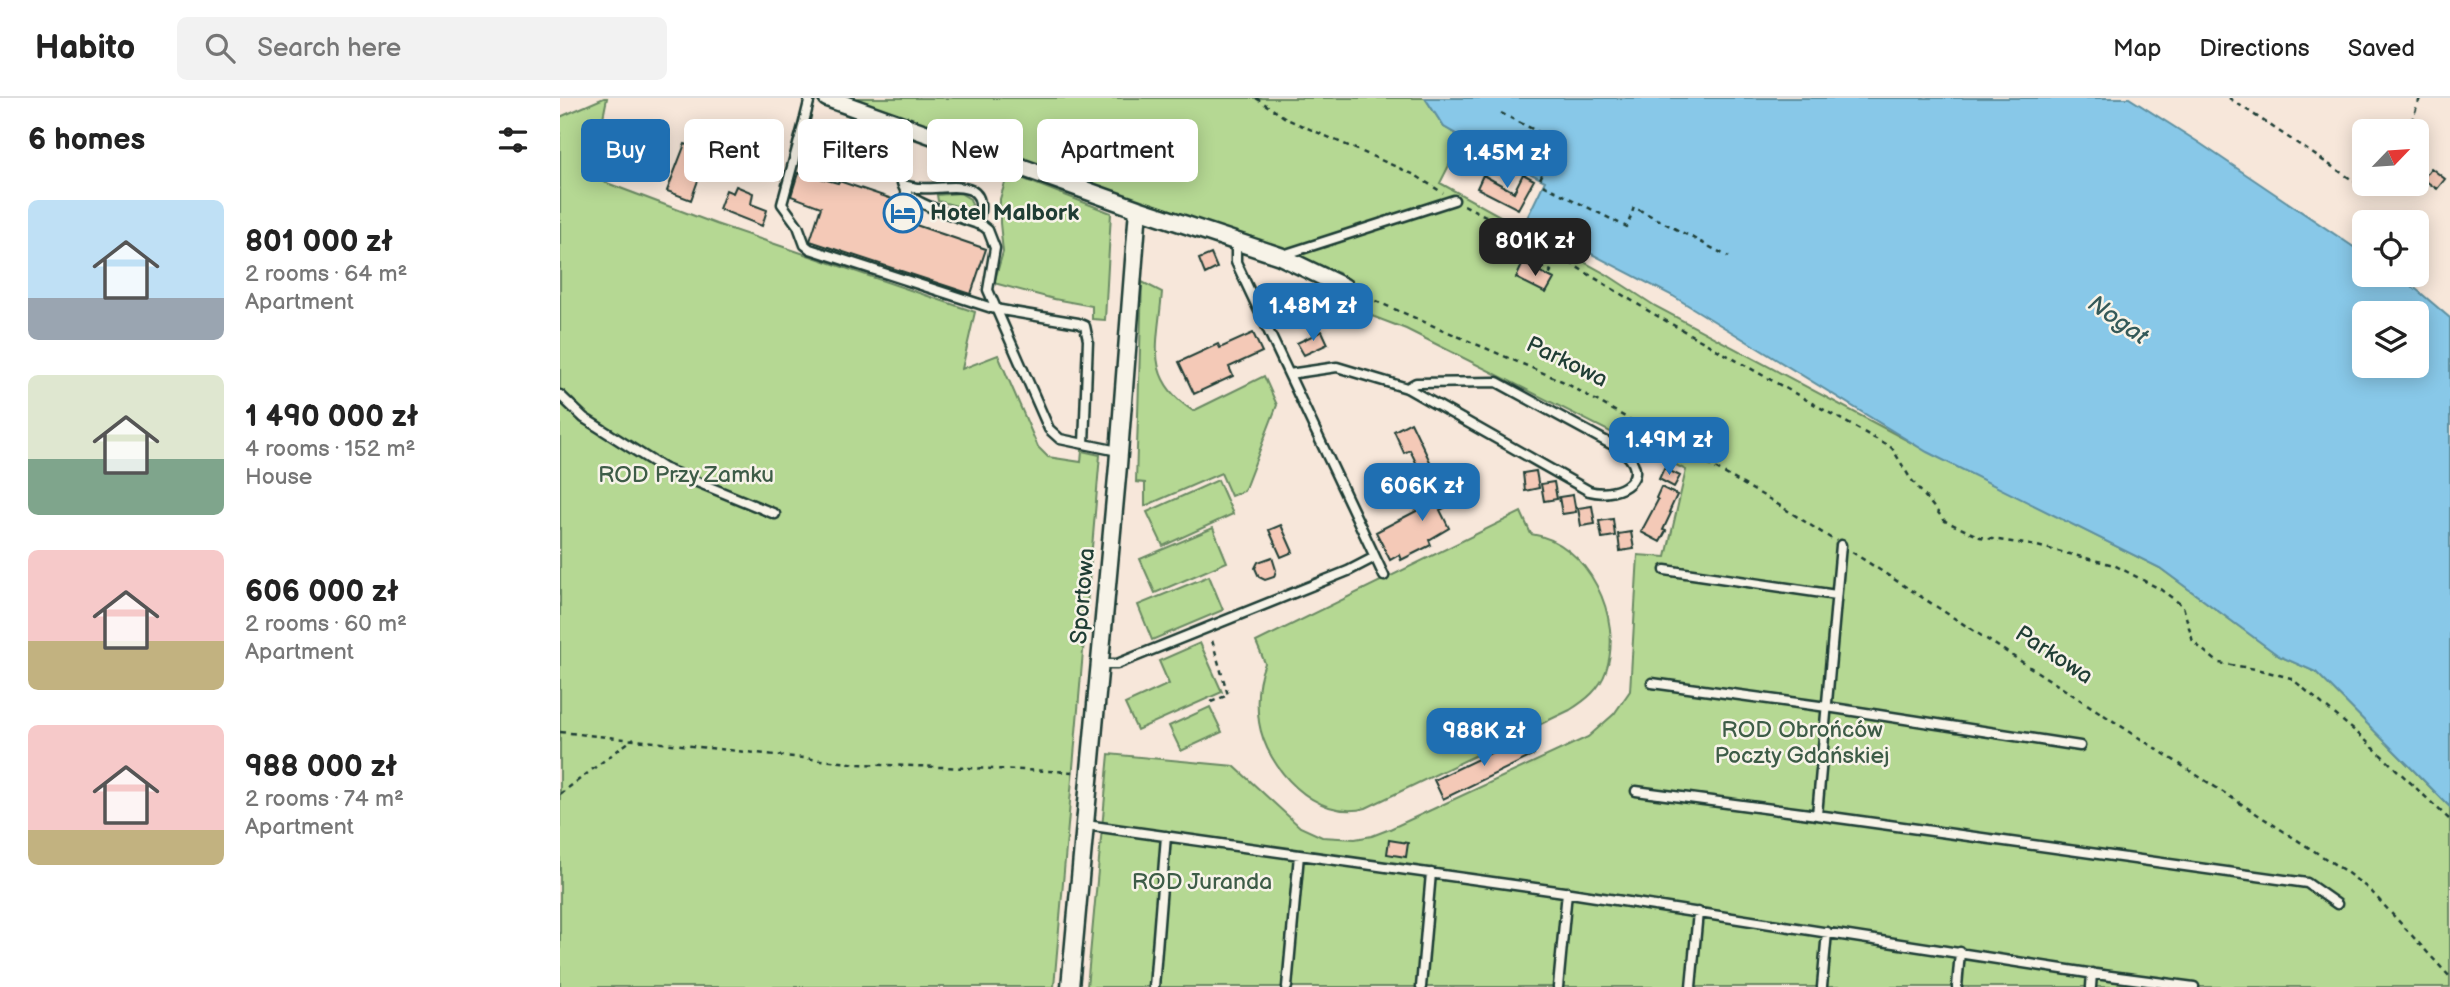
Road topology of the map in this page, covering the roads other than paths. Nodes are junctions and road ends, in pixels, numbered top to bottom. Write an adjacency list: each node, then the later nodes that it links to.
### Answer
1 (810, 98): 3 (lane)
2 (827, 98): 4 (street)
3 (805, 119)
4 (886, 119)
5 (913, 129): 10 (street)
6 (798, 145): 15 (lane)
7 (902, 182): 8 (lane)
8 (902, 185): 11 (lane); 11 (lane)
9 (1454, 200): 13 (lane)
10 (1138, 209): 12 (street); 20 (street, Sportowa)
11 (977, 224): 15 (lane)
12 (1236, 243): 13 (street); 16 (lane)
13 (1280, 256): 14 (street)
14 (1344, 288)
15 (995, 309): 19 (lane); 19 (lane)
16 (1289, 374): 17 (lane); 23 (lane)
17 (1407, 388): 17 (lane)
18 (560, 395): 21 (lane)
19 (1084, 444): 20 (lane)
20 (1118, 451): 27 (street, Sportowa)
21 (775, 514)
22 (1841, 545): 26 (lane)
23 (1375, 557): 25 (lane); 27 (lane)
24 (1665, 570): 26 (lane)
25 (1384, 576)
26 (1836, 595): 29 (lane)
27 (1100, 664): 33 (street, Sportowa)
28 (1652, 684): 29 (lane)
29 (1827, 707): 30 (lane); 32 (lane)
30 (2080, 746)
31 (1636, 791): 32 (lane)
32 (1817, 815): 38 (lane)
33 (1086, 825): 34 (lane); 43 (street, Sportowa)
34 (1166, 836): 35 (lane); 44 (lane)
35 (1299, 855): 36 (lane); 45 (lane)
36 (1431, 873): 37 (lane); 46 (lane)
37 (1567, 892): 39 (lane); 47 (lane)
38 (2337, 904)
39 (1698, 912): 40 (lane); 48 (lane)
40 (1827, 932): 41 (lane); 49 (lane)
41 (1960, 952): 42 (lane); 50 (lane)
42 (2092, 973): 51 (lane); 52 (lane)
43 (1070, 987)
44 (1154, 987)
45 (1287, 987)
46 (1421, 987)
47 (1558, 987)
48 (1691, 987)
49 (1822, 987)
50 (1957, 987)
51 (2091, 987)
52 (2194, 987)

